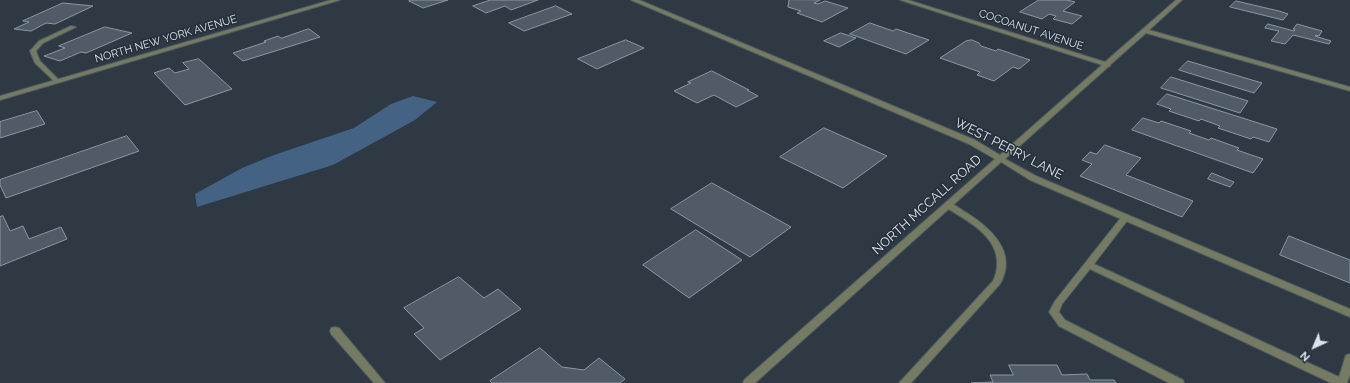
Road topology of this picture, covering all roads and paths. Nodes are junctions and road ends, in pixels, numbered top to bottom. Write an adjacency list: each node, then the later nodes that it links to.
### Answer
1 (337, 0): 8 (street, NORTH NEW YORK AVENUE)
2 (634, 0): 11 (street, WEST PERRY LANE)
3 (903, 0): 7 (street, COCOANUT AVENUE)
4 (1179, 0): 6 (street, NORTH MCCALL ROAD)
5 (73, 27): 8 (street)
6 (1146, 31): 7 (street, NORTH MCCALL ROAD); 9 (street)
7 (1108, 65): 11 (street, NORTH MCCALL ROAD)
8 (57, 81): 10 (street, NORTH NEW YORK AVENUE)
9 (1350, 89)
10 (0, 98)
11 (1001, 158): 12 (street, NORTH MCCALL ROAD); 13 (street, WEST PERRY LANE)
12 (948, 205): 19 (street, NORTH MCCALL ROAD); 20 (street)
13 (1126, 217): 14 (street); 15 (street, WEST PERRY LANE)
14 (1088, 265): 21 (street); 22 (street)
15 (1350, 313)
16 (336, 330): 18 (street)
17 (1350, 358): 22 (street)
18 (380, 383)
19 (748, 383)
20 (904, 383)
21 (1178, 383)
22 (1342, 383)

